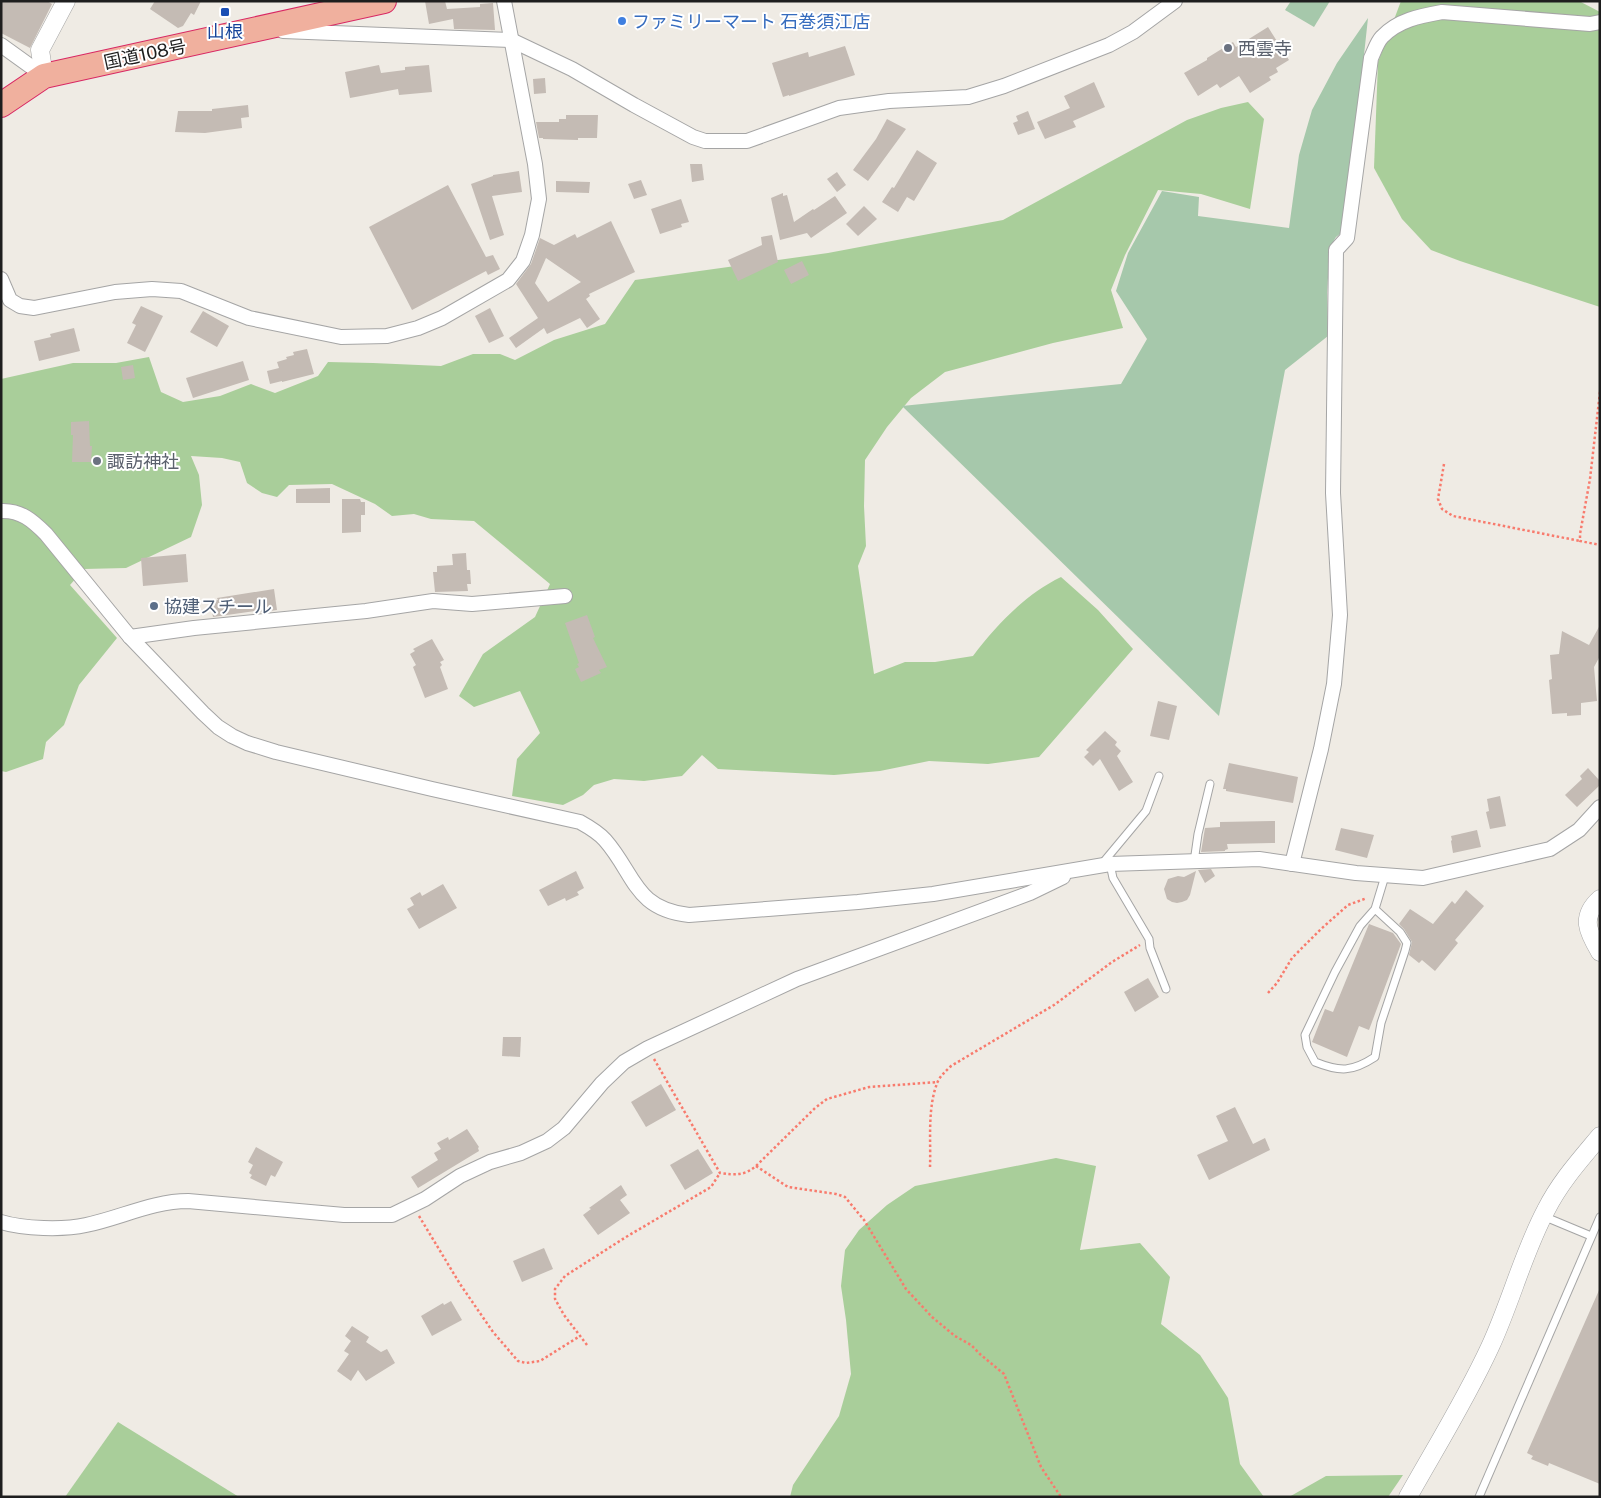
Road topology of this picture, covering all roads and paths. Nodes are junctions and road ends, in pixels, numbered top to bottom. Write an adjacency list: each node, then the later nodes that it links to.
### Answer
1 (66, 1): 9 (street)
2 (384, 1): 6 (highway, 国道108号)
3 (504, 1): 7 (street)
4 (1175, 1): 7 (street)
5 (1600, 22): 23 (street)
6 (253, 30): 7 (street); 9 (highway, 国道108号)
7 (512, 40): 11 (street)
8 (1, 45): 9 (street)
9 (44, 76): 10 (highway, 国道108号)
10 (1, 105)
11 (1, 279)
12 (1600, 392): 15 (path)
13 (1444, 464): 15 (path)
14 (1, 511): 18 (street)
15 (1580, 541): 16 (path)
16 (1600, 545)
17 (566, 596): 18 (street)
18 (130, 637): 25 (street)
19 (1159, 776): 24 (lane)
20 (1210, 784): 22 (lane)
21 (1600, 807): 26 (street)
22 (1194, 862): 23 (street); 24 (street)
23 (1292, 864): 26 (street)
24 (1105, 865): 25 (street); 30 (lane)
25 (1080, 869): 34 (street)
26 (1385, 876): 27 (lane)
27 (1379, 897): 29 (lane); 33 (path)
28 (1600, 898): 31 (street)
29 (1375, 908): 29 (lane)
30 (1149, 939): 32 (lane); 35 (path)
31 (1600, 952)
32 (1166, 989)
33 (1268, 993)
34 (648, 1048): 39 (path); 40 (street)
35 (938, 1082): 37 (path); 38 (path)
36 (1600, 1136): 41 (street)
37 (756, 1166): 39 (path); 47 (path)
38 (930, 1167)
39 (720, 1173): 45 (path)
40 (412, 1206): 43 (street); 45 (path)
41 (1543, 1216): 44 (lane); 48 (street)
42 (1600, 1217): 44 (lane)
43 (1, 1222)
44 (1591, 1236): 49 (lane)
45 (580, 1336): 46 (path)
46 (587, 1345)
47 (1061, 1497)
48 (1408, 1497)
49 (1478, 1497)

